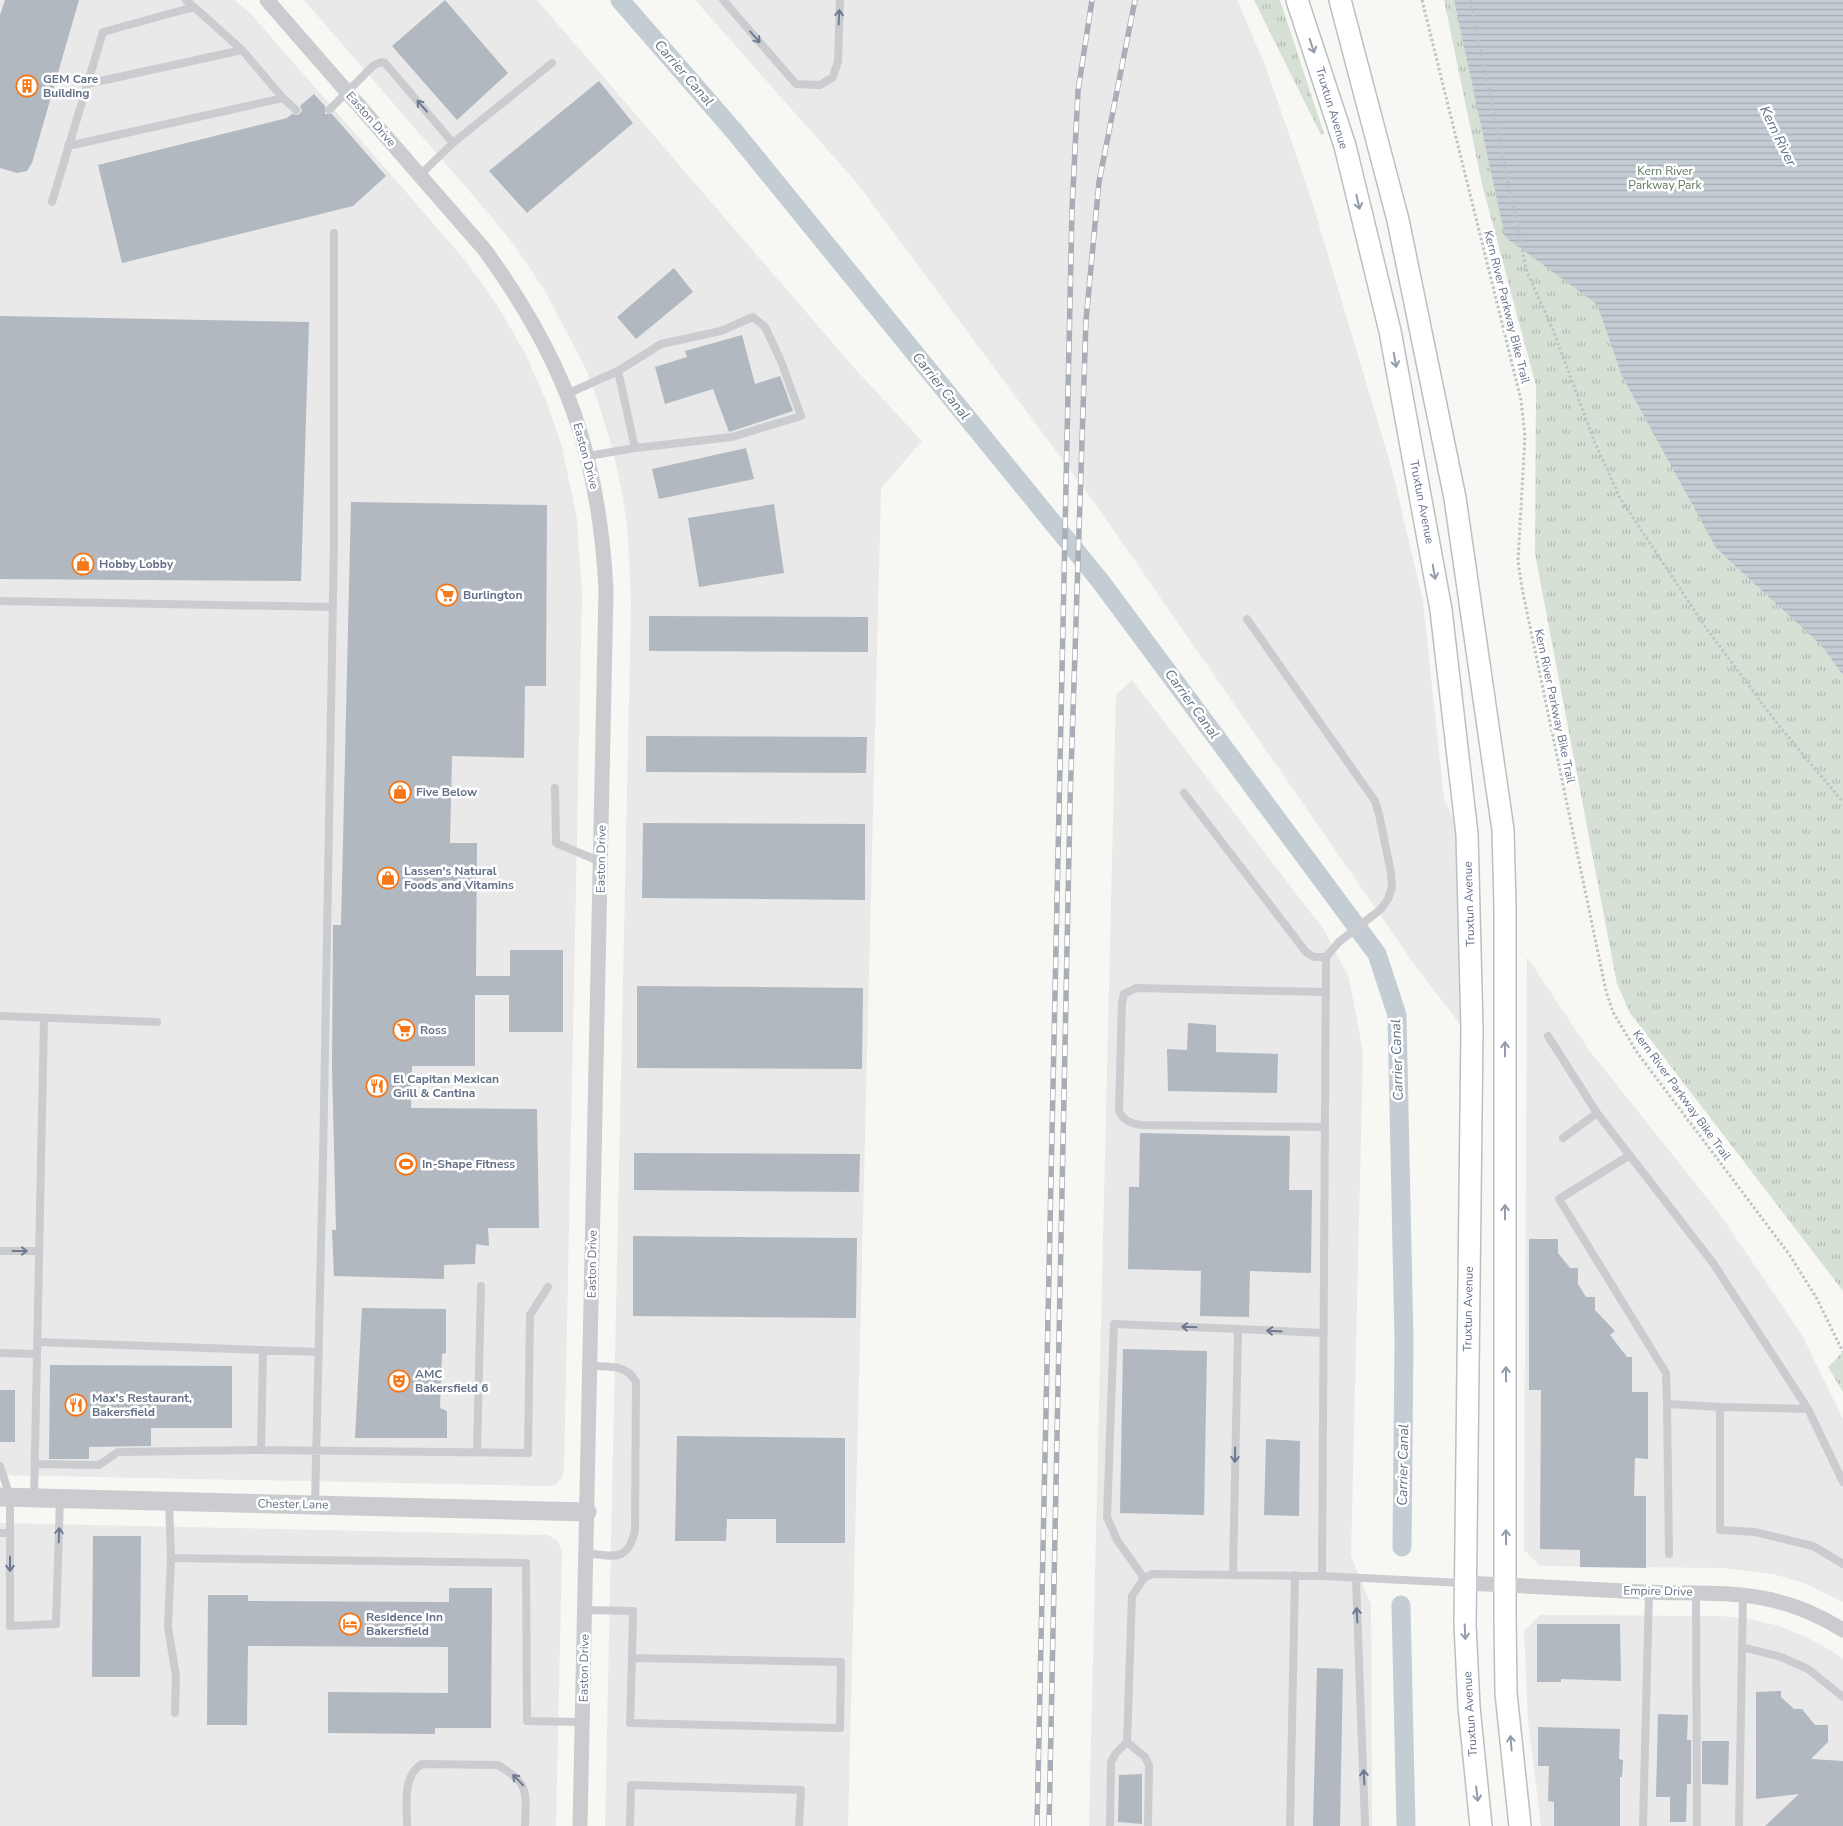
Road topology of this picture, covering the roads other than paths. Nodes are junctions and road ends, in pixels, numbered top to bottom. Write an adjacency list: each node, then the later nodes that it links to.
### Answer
1 (186, 0): 7 (lane)
2 (267, 0): 11 (street, Easton Drive)
3 (723, 0): 4 (lane, one-way to 4)
4 (840, 0)
5 (1297, 0): 78 (main road, Truxtun Avenue, one-way to 78)
6 (1340, 0): 79 (main road, one-way to 6)
7 (194, 7): 8 (lane); 10 (lane)
8 (242, 50): 10 (lane); 12 (lane)
9 (552, 63): 15 (lane)
10 (87, 84): 16 (lane)
11 (349, 93): 14 (lane); 15 (lane, one-way to 11); 17 (street, Easton Drive)
12 (283, 98): 13 (lane); 16 (lane)
13 (296, 110)
14 (329, 110)
15 (453, 143): 17 (lane)
16 (68, 146): 18 (lane)
17 (420, 175): 21 (street, Easton Drive)
18 (52, 202)
19 (334, 233): 25 (lane)
20 (618, 371): 21 (lane); 22 (lane); 22 (lane)
21 (567, 394): 23 (street, Easton Drive)
22 (635, 448): 23 (lane)
23 (588, 456): 29 (street, Easton Drive)
24 (0, 601): 25 (lane)
25 (332, 607): 48 (lane)
26 (1247, 619): 30 (lane)
27 (555, 788): 29 (lane)
28 (1184, 793): 30 (lane)
29 (601, 862): 51 (street, Easton Drive)
30 (1326, 957): 31 (lane)
31 (1325, 992): 37 (lane); 37 (lane)
32 (0, 1016): 33 (lane)
33 (44, 1018): 34 (lane); 41 (lane)
34 (157, 1022)
35 (1548, 1036): 36 (lane)
36 (1597, 1113): 38 (lane); 39 (lane)
37 (1324, 1127): 45 (lane)
38 (1563, 1138)
39 (1630, 1155): 52 (lane); 54 (lane)
40 (0, 1251): 41 (lane, one-way to 41)
41 (40, 1251): 46 (lane)
42 (481, 1286): 57 (lane)
43 (548, 1287): 57 (lane)
44 (1238, 1329): 45 (lane, one-way to 44); 73 (lane, one-way to 73); 76 (lane, one-way to 76)
45 (1323, 1333): 75 (lane)
46 (37, 1342): 47 (lane); 50 (lane)
47 (263, 1350): 48 (lane); 55 (lane)
48 (319, 1352): 56 (lane)
49 (0, 1353): 50 (lane)
50 (37, 1354): 58 (lane)
51 (590, 1366): 66 (street, Easton Drive); 69 (lane)
52 (1667, 1404): 53 (lane); 70 (lane)
53 (1720, 1407): 54 (lane); 72 (lane)
54 (1808, 1409): 60 (lane)
55 (261, 1450): 56 (lane); 58 (lane)
56 (317, 1451): 57 (lane); 65 (lane)
57 (478, 1452)
58 (35, 1464): 62 (lane)
59 (0, 1466): 61 (lane)
60 (1843, 1482)
61 (5, 1497): 62 (street, Chester Lane); 68 (lane)
62 (34, 1498): 63 (street, Chester Lane)
63 (60, 1499): 64 (street, Chester Lane); 86 (lane, one-way to 63)
64 (169, 1502): 65 (street, Chester Lane); 71 (lane)
65 (315, 1505): 66 (street, Chester Lane)
66 (587, 1512): 69 (street, Easton Drive)
67 (0, 1533): 68 (lane)
68 (10, 1533): 86 (lane, one-way to 86)
69 (586, 1554): 83 (street, Easton Drive)
70 (1669, 1554)
71 (171, 1558): 90 (lane); 91 (lane)
72 (1843, 1564)
73 (1233, 1574): 74 (lane); 76 (lane)
74 (1295, 1576): 75 (lane); 100 (lane)
75 (1322, 1576): 77 (lane)
76 (1144, 1578): 92 (lane)
77 (1356, 1579): 78 (lane); 101 (lane, one-way to 77)
78 (1465, 1584): 79 (street, Empire Drive); 102 (main road, Truxtun Avenue, one-way to 102)
79 (1506, 1585): 80 (street, Empire Drive); 103 (main road, one-way to 79)
80 (1650, 1592): 81 (street, Empire Drive); 104 (lane)
81 (1696, 1592): 82 (street, Empire Drive); 105 (lane)
82 (1743, 1594): 84 (street, Empire Drive); 87 (lane)
83 (585, 1610): 88 (lane); 91 (street, Easton Drive)
84 (1841, 1624)
85 (0, 1625): 86 (lane)
86 (10, 1626)
87 (1742, 1647): 89 (lane); 106 (lane)
88 (632, 1658): 88 (lane)
89 (1843, 1697)
90 (175, 1713)
91 (582, 1722): 95 (street, Easton Drive)
92 (1127, 1742): 98 (lane); 99 (lane)
93 (407, 1826): 94 (lane, one-way to 93)
94 (525, 1826)
95 (580, 1826)
96 (630, 1826): 97 (lane)
97 (799, 1826)
98 (1110, 1826)
99 (1148, 1826)
100 (1290, 1826)
101 (1366, 1826)
102 (1481, 1826)
103 (1520, 1826)
104 (1644, 1826)
105 (1697, 1826)
106 (1739, 1826)

